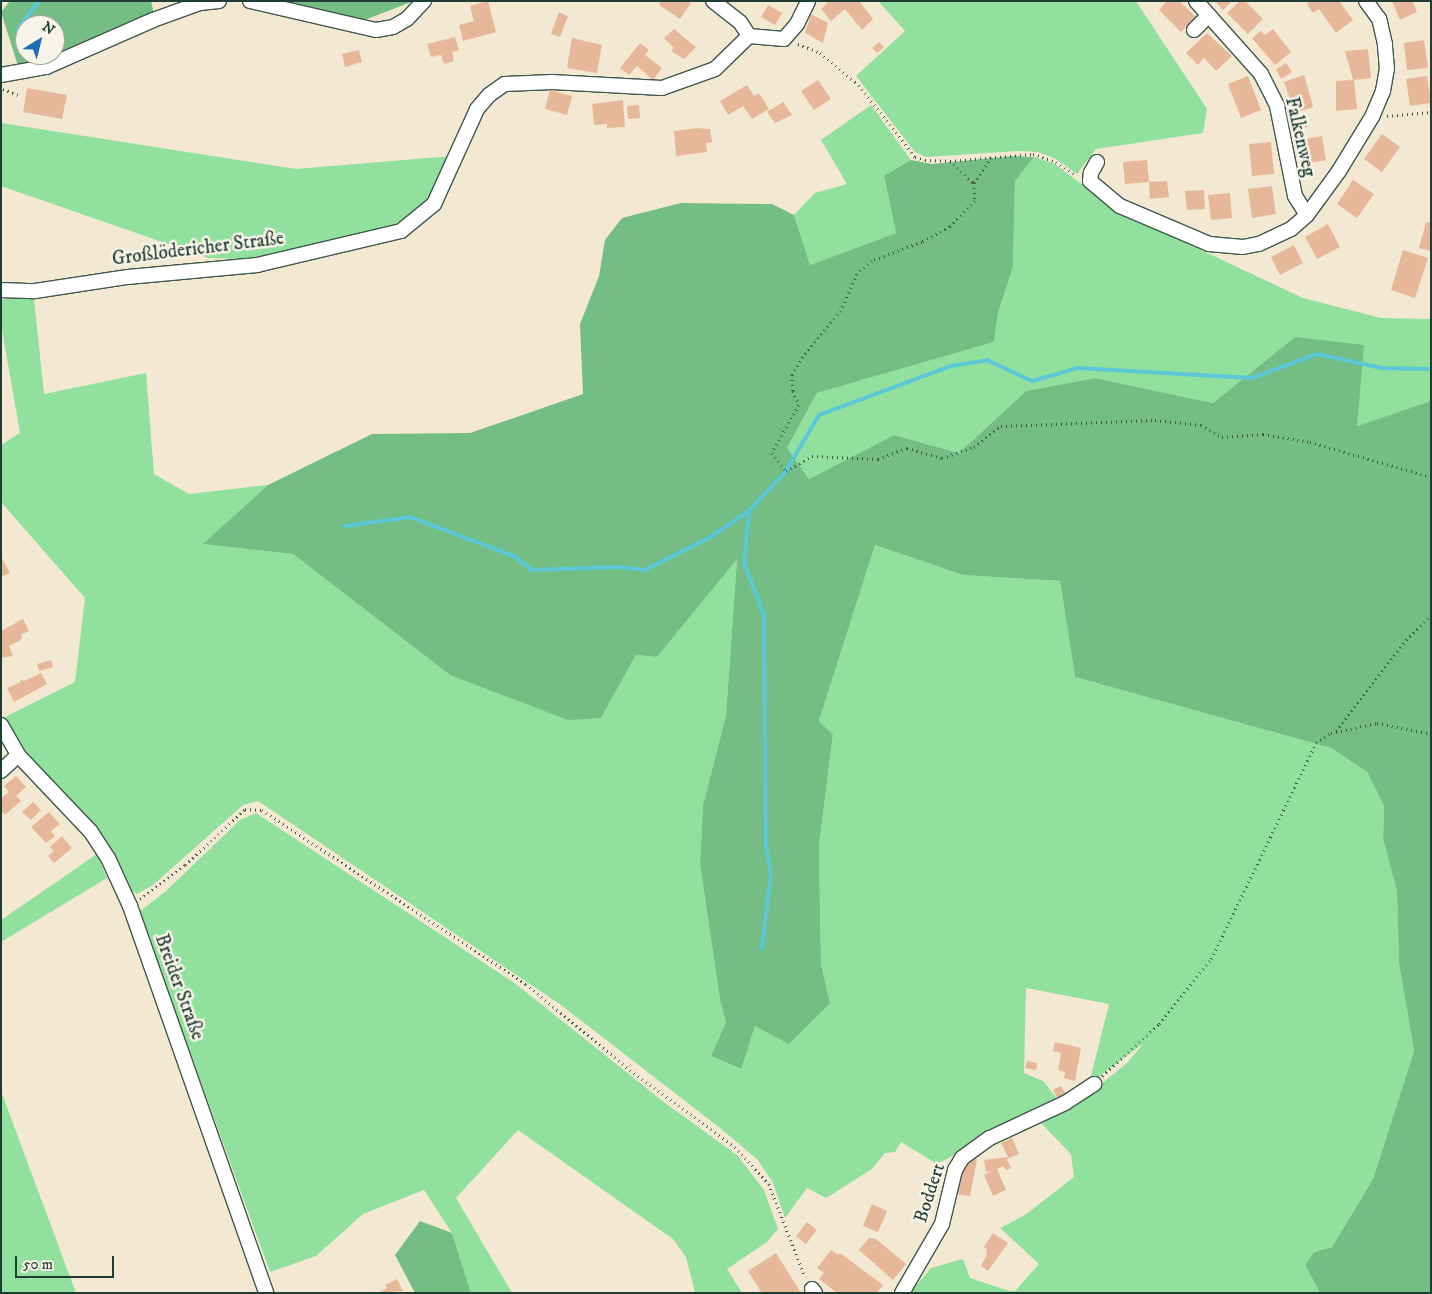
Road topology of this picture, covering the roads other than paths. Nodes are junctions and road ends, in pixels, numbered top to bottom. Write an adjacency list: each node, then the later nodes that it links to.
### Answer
1 (219, 1): 11 (street)
2 (250, 1): 3 (street)
3 (424, 1)
4 (713, 1): 10 (street)
5 (808, 1): 10 (street)
6 (1196, 1): 8 (street, Falkenweg)
7 (1366, 1): 13 (street)
8 (1209, 15): 9 (street); 13 (street, Falkenweg)
9 (1194, 30)
10 (749, 36): 14 (street, Großlödericher Straße)
11 (1, 75)
12 (1097, 162): 13 (street)
13 (1307, 215)
14 (1, 290)
15 (1, 725): 16 (street, Breider Straße)
16 (18, 755): 17 (street); 19 (street, Breider Straße)
17 (1, 771)
18 (1094, 1084): 20 (street, Boddert)
19 (266, 1293)
20 (902, 1293)

